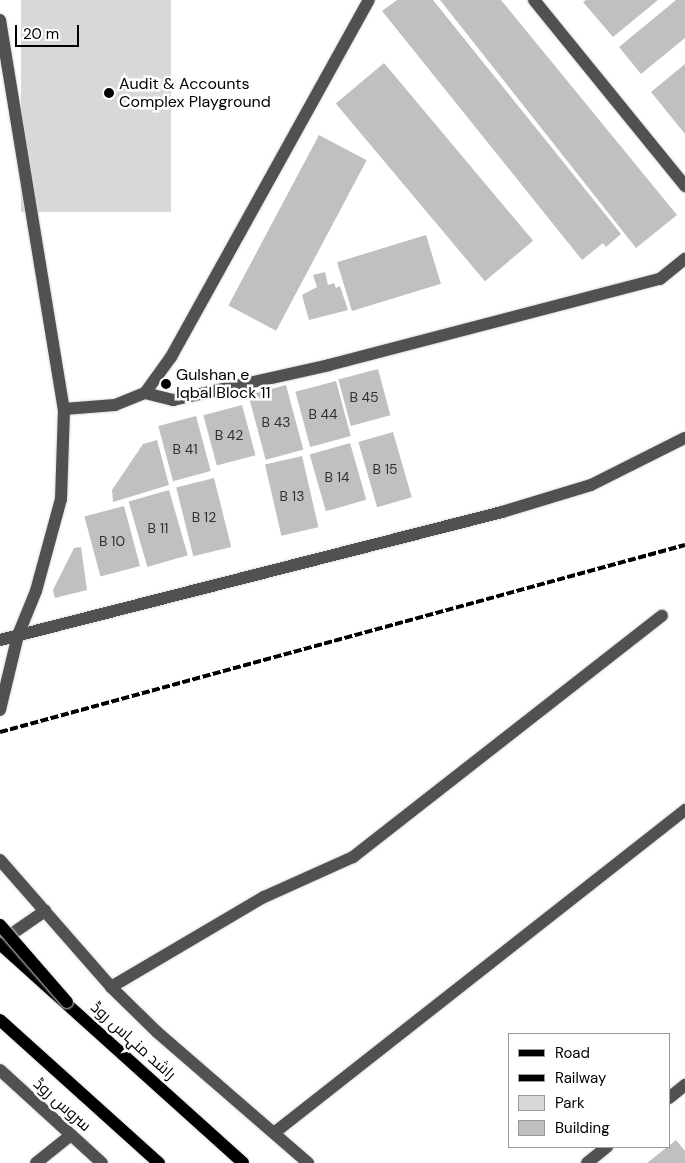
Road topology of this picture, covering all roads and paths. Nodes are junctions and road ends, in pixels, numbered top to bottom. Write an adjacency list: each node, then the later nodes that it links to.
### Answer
1 (369, 0): 6 (street)
2 (534, 0): 4 (street)
3 (0, 20): 7 (street)
4 (685, 186)
5 (685, 259): 6 (street)
6 (145, 393): 7 (street)
7 (64, 409): 10 (street)
8 (685, 438): 10 (street)
9 (662, 616): 18 (street)
10 (18, 636): 11 (street); 12 (street)
11 (0, 640)
12 (0, 710)
13 (685, 810): 24 (street)
14 (0, 860): 15 (street)
15 (45, 911): 17 (street); 18 (street)
16 (0, 925): 19 (main road, bridge)
17 (0, 943): 19 (main road, راشد منہاس روڈ, bridge)
18 (111, 987): 24 (street)
19 (67, 1002): 30 (main road, راشد منہاس روڈ)
20 (0, 1020): 29 (main road)
21 (3, 1076): 25 (street, سروس روڈ)
22 (685, 1085): 23 (street)
23 (670, 1097)
24 (274, 1133): 31 (street)
25 (71, 1135): 27 (street); 28 (street, سروس روڈ)
26 (606, 1148): 32 (street)
27 (36, 1163)
28 (102, 1163)
29 (158, 1163)
30 (243, 1163)
31 (308, 1163)
32 (586, 1163)

